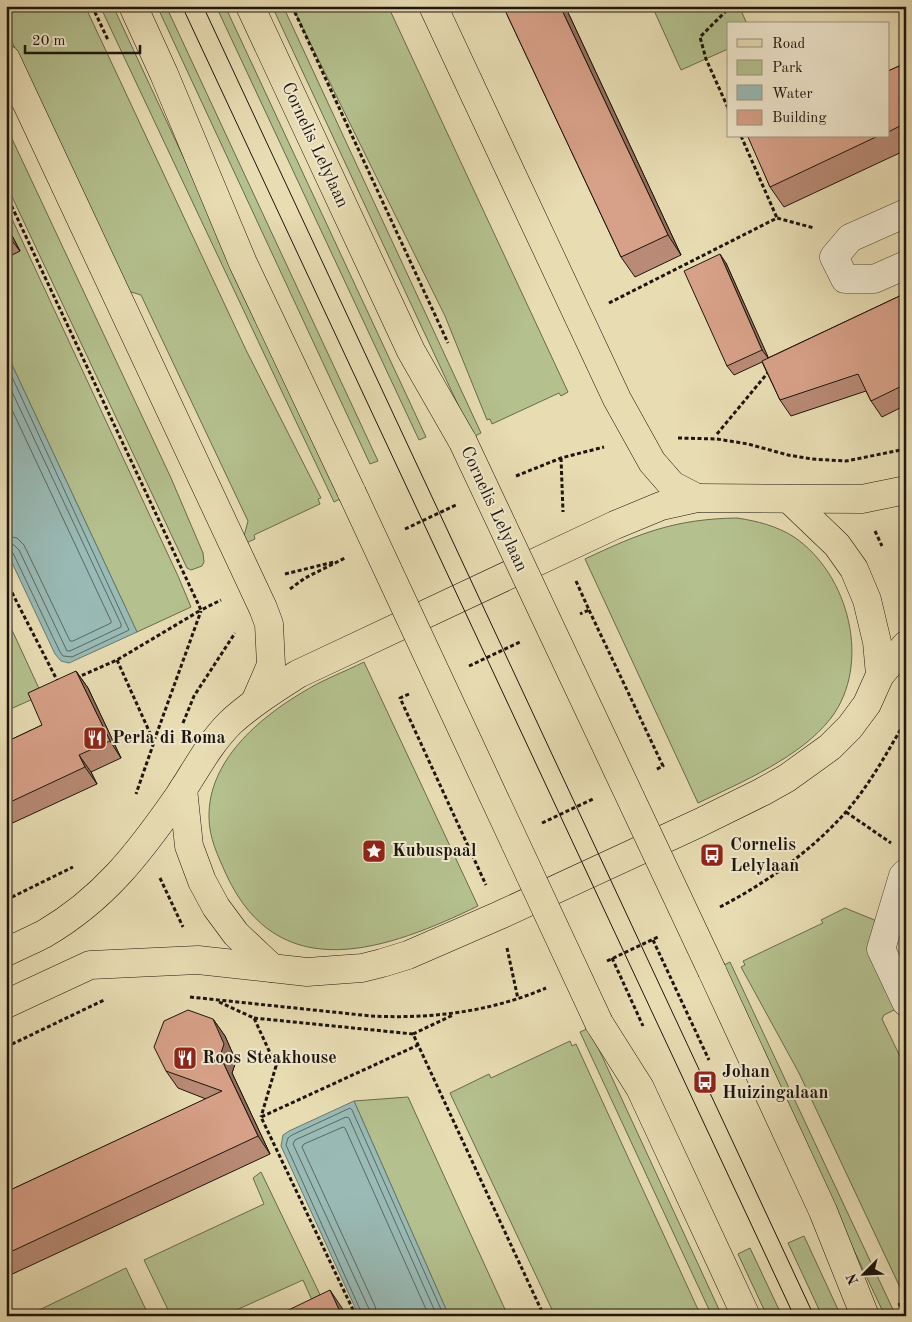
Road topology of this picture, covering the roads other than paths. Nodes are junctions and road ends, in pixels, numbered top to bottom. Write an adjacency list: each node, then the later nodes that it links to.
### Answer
1 (133, 6): 19 (main road, bridge)
2 (250, 6): 20 (main road, Cornelis Lelylaan, bridge)
3 (433, 6): 8 (main road)
4 (6, 59): 12 (main road)
5 (906, 213): 6 (street)
6 (906, 265)
7 (906, 490): 9 (main road)
8 (697, 498): 9 (main road); 12 (main road)
9 (789, 499): 11 (main road)
10 (906, 645): 11 (main road)
11 (880, 675): 16 (main road)
12 (255, 702): 13 (main road)
13 (183, 789): 15 (main road); 16 (main road)
14 (902, 861): 17 (street)
15 (6, 952)
16 (272, 968): 18 (main road)
17 (906, 1002)
18 (6, 1004)
19 (746, 1316)
20 (865, 1316)

